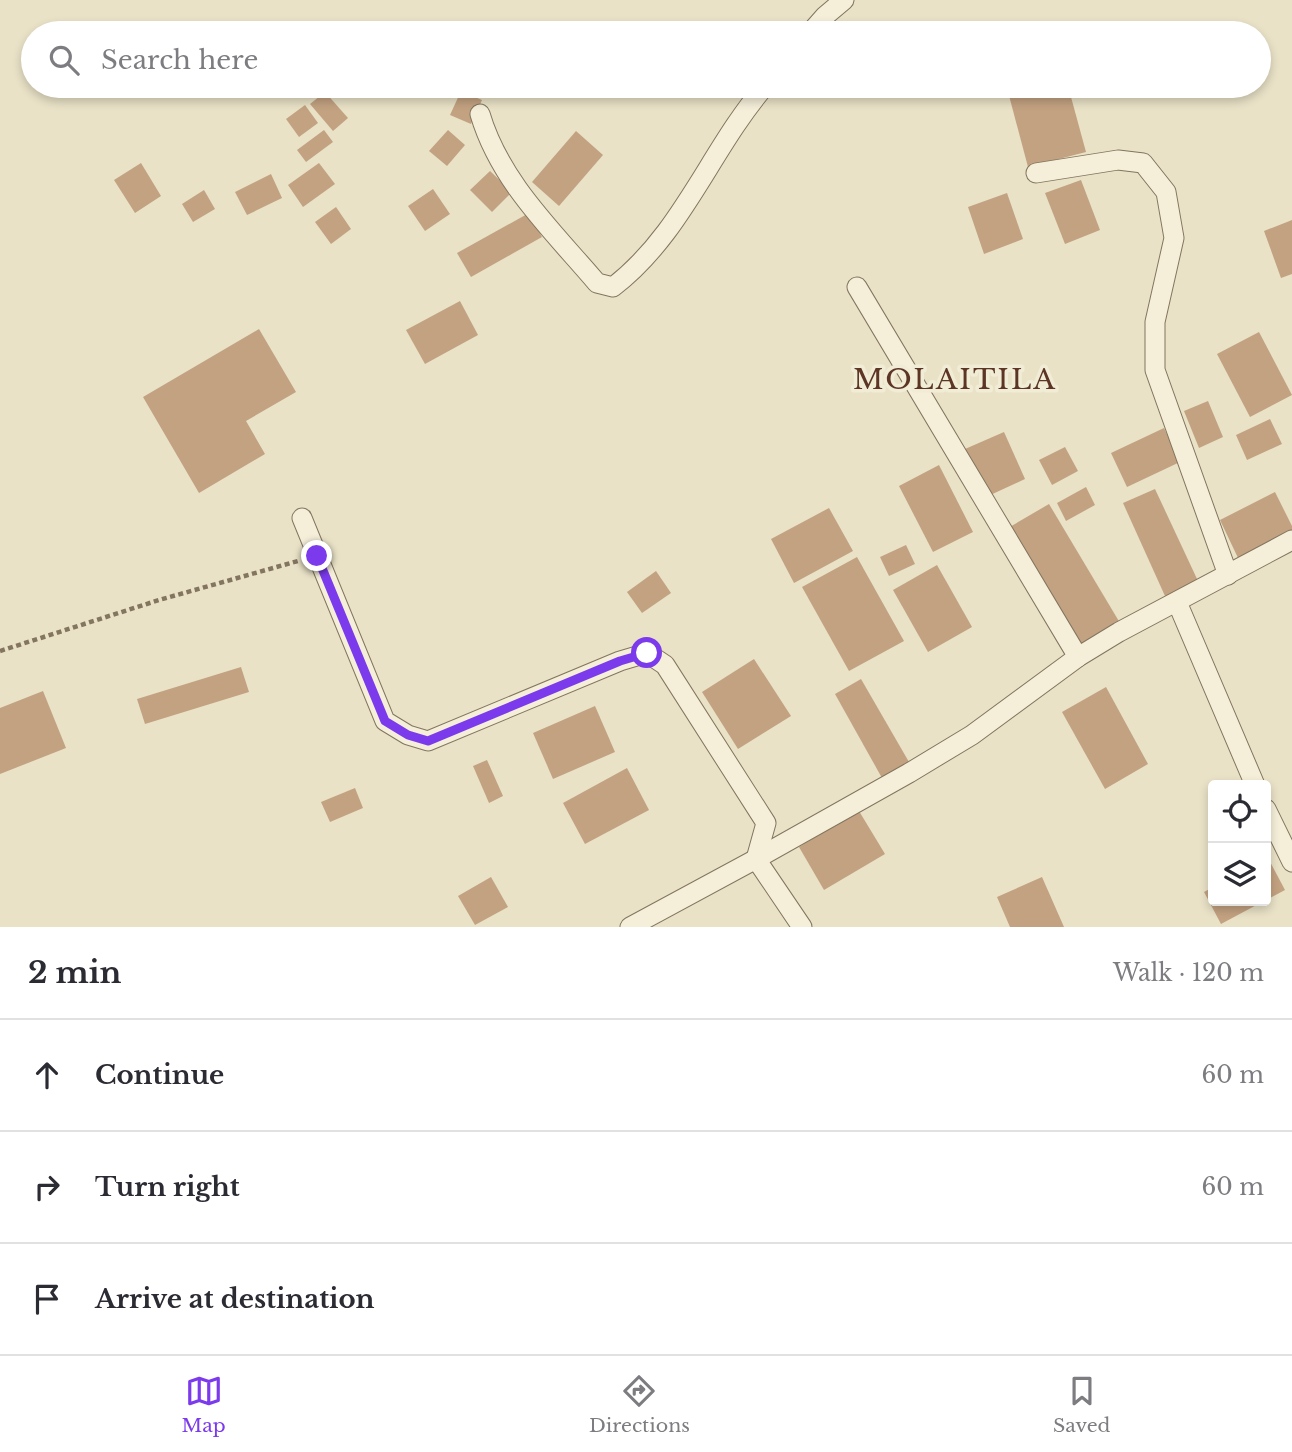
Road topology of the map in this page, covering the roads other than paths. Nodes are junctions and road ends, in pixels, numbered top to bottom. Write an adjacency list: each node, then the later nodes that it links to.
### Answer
1 (844, 0): 2 (street)
2 (821, 21)
3 (755, 98): 4 (street)
4 (480, 114)
5 (1037, 173): 9 (street)
6 (857, 287): 11 (street)
7 (302, 518): 14 (street)
8 (1292, 540): 9 (street)
9 (1228, 575): 10 (street)
10 (1177, 602): 11 (street); 12 (street)
11 (1078, 657): 14 (street)
12 (1253, 780)
13 (1271, 820): 15 (street)
14 (756, 859): 16 (street); 17 (street)
15 (1292, 862)
16 (630, 927)
17 (802, 927)

